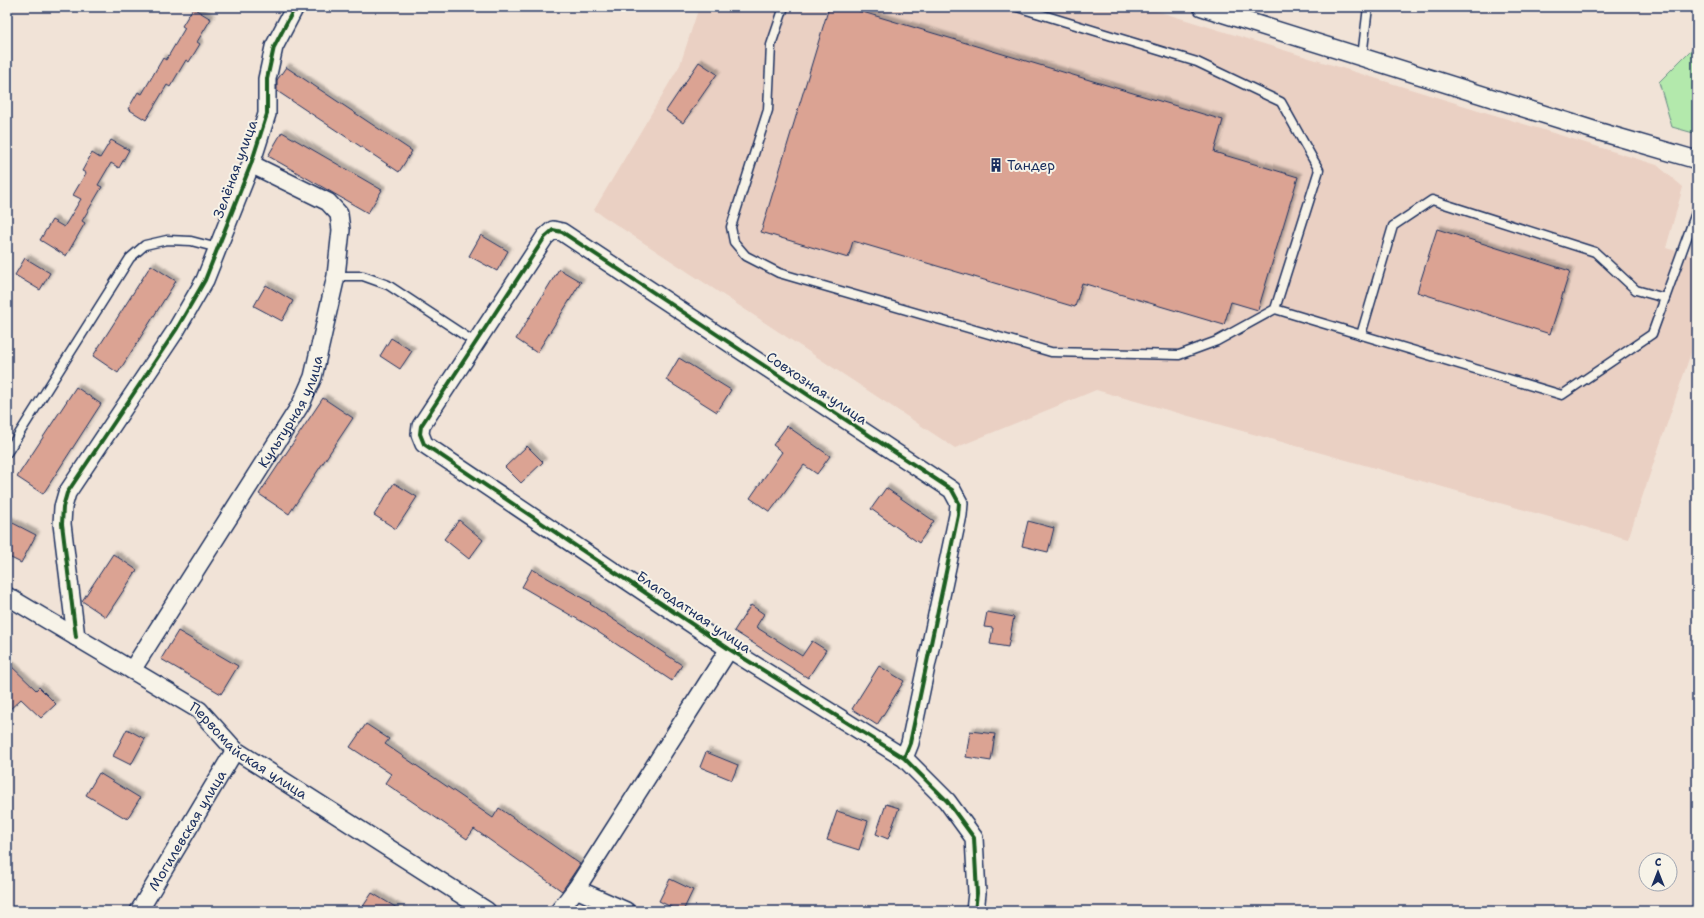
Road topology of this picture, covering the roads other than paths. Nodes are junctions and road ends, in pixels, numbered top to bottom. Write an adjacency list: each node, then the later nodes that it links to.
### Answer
1 (295, 7): 8 (street, Зелёная улица)
2 (784, 7): 13 (lane)
3 (1017, 7): 13 (lane)
4 (1202, 7): 6 (street)
5 (1368, 7): 6 (lane)
6 (1362, 57): 7 (street)
7 (1697, 160)
8 (251, 164): 10 (street, Зелёная улица); 11 (street, Культурная улица)
9 (1697, 210): 12 (lane)
10 (218, 248): 16 (lane); 18 (street, Зелёная улица)
11 (336, 276): 15 (lane); 20 (street, Культурная улица)
12 (1665, 298): 14 (lane); 14 (lane)
13 (1275, 309): 14 (lane)
14 (1361, 335)
15 (476, 343): 19 (street, Благодатная улица); 22 (street, Совхозная улица)
16 (7, 453)
17 (7, 596): 18 (street, Первомайская улица)
18 (76, 637): 20 (street, Первомайская улица)
19 (729, 649): 22 (street, Благодатная улица); 23 (street)
20 (132, 670): 21 (street, Первомайская улица)
21 (235, 750): 24 (street, Могилевская улица); 25 (street, Первомайская улица)
22 (904, 758): 28 (street, Благодатная улица)
23 (576, 889): 26 (street); 27 (street)
24 (139, 911)
25 (486, 911)
26 (559, 911)
27 (626, 911)
28 (975, 911)

